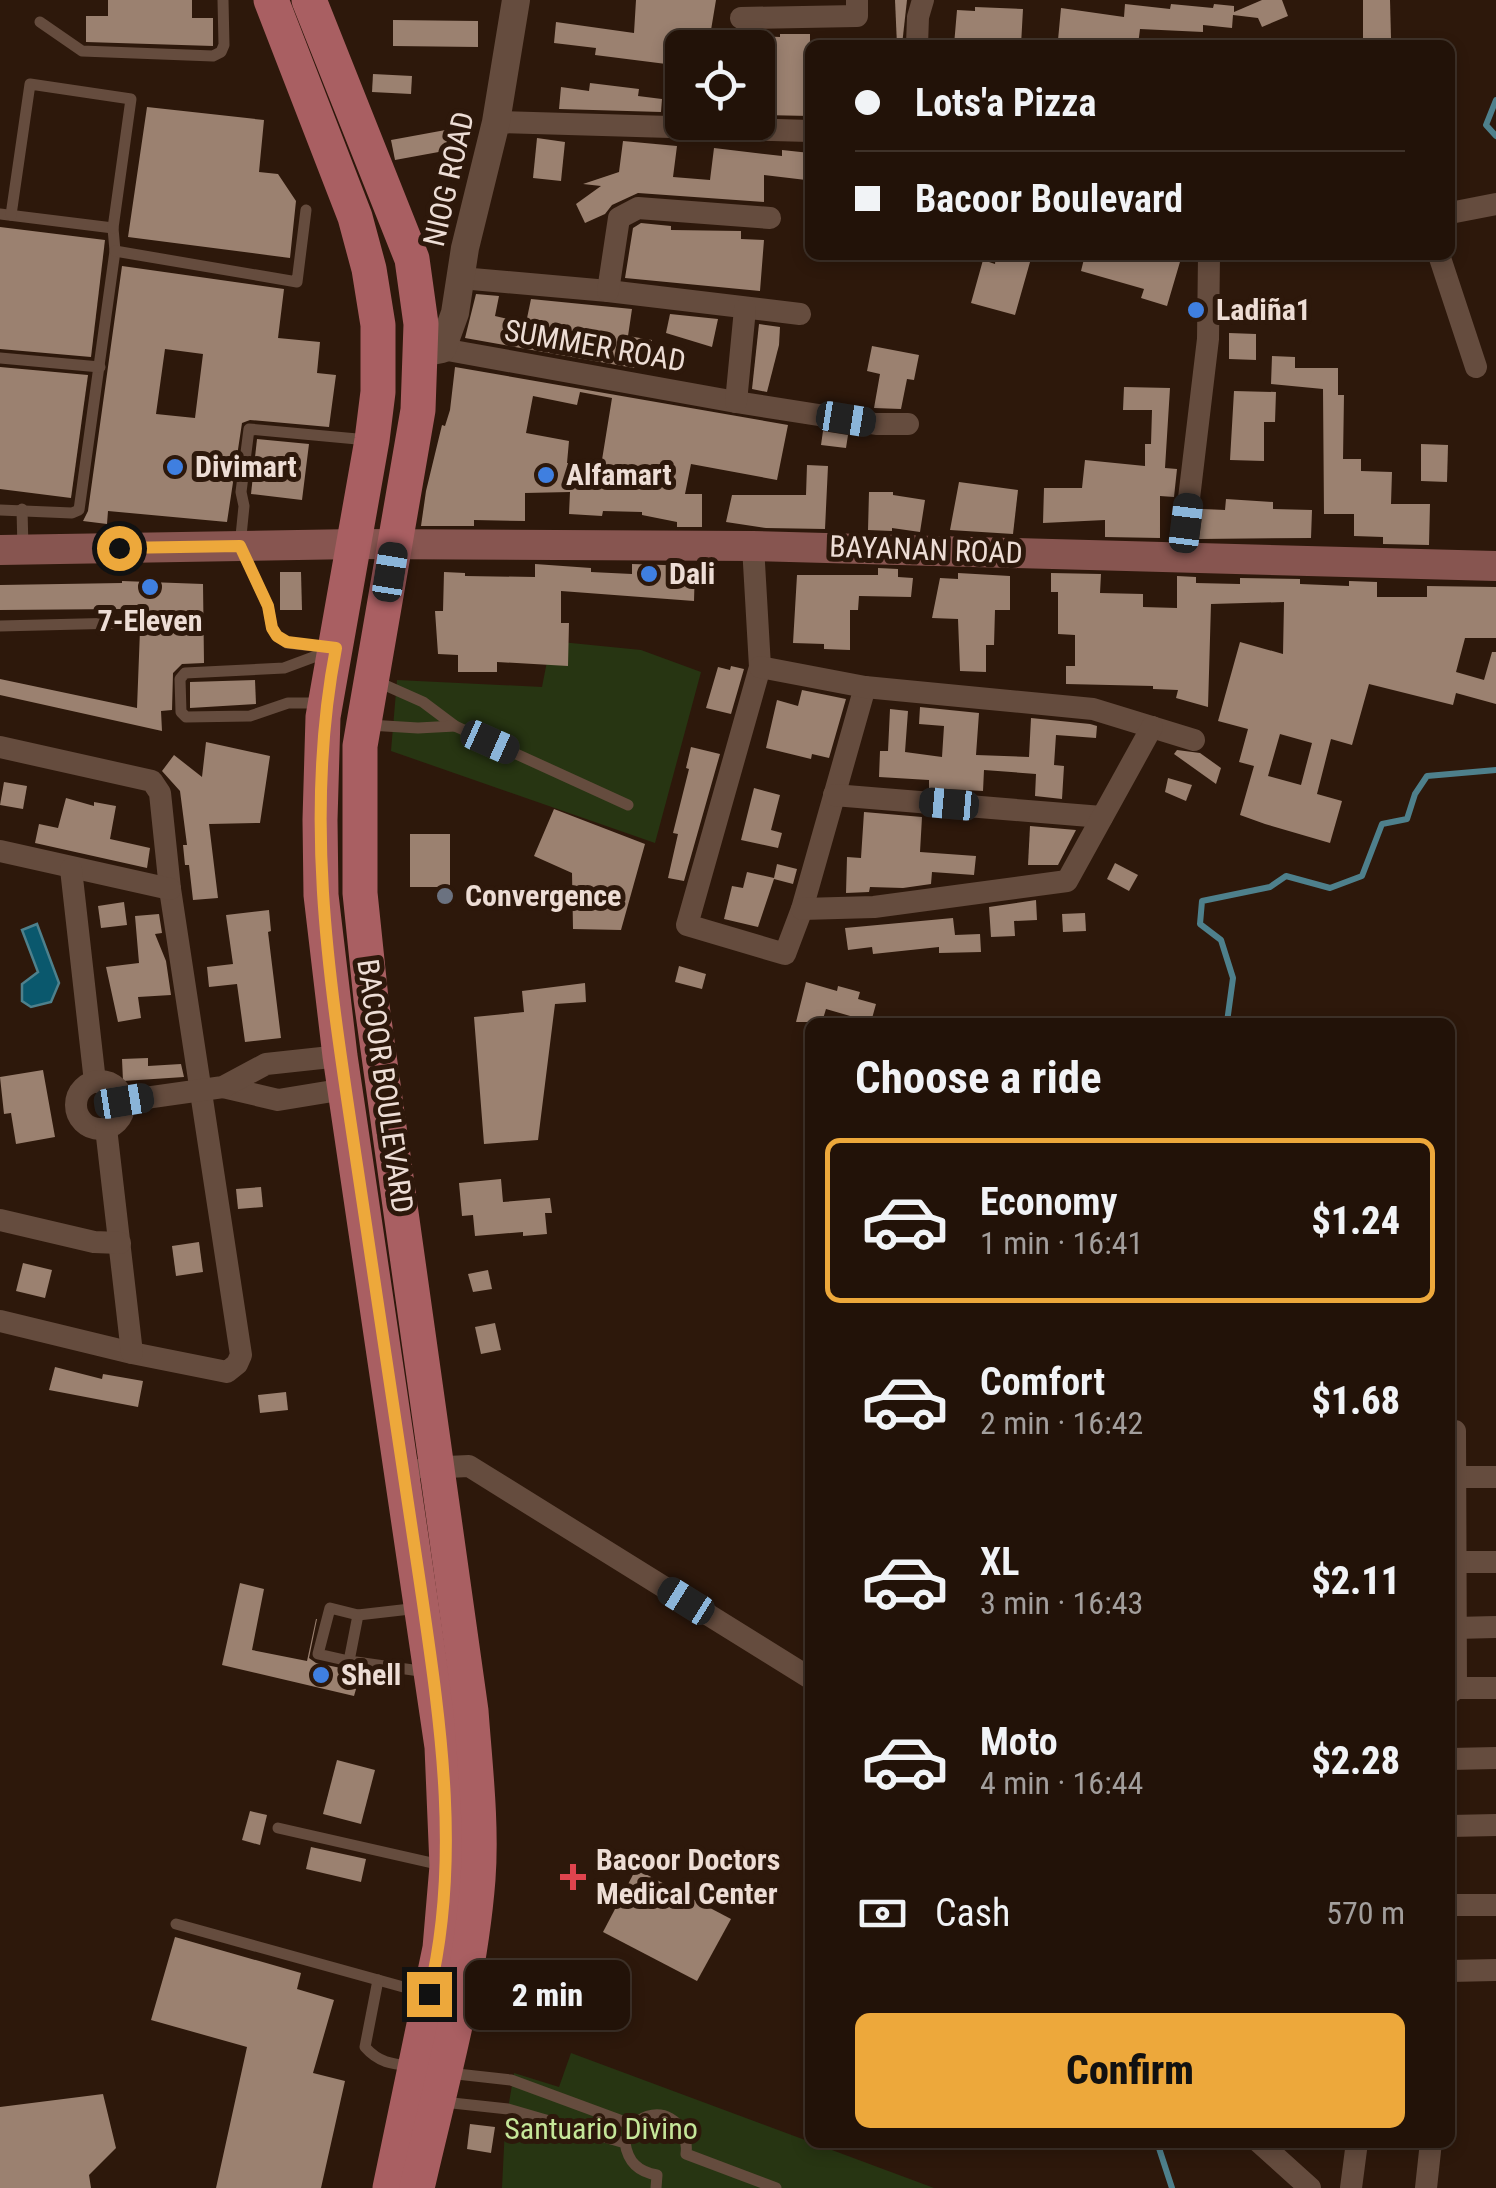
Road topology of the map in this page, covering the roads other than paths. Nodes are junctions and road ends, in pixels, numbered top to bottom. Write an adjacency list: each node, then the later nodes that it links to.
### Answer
1 (223, 0): 9 (lane)
2 (272, 0): 12 (main road, BACOOR BOULEVARD)
3 (309, 0): 11 (main road, BACOOR BOULEVARD)
4 (516, 0): 13 (street, NIOG ROAD)
5 (923, 0): 10 (street)
6 (792, 8): 7 (street); 8 (street)
7 (857, 8)
8 (741, 18)
9 (40, 22)
10 (917, 40)
11 (344, 84): 12 (main road); 28 (main road, BACOOR BOULEVARD)
12 (308, 96): 34 (main road, BACOOR BOULEVARD)
13 (496, 122): 14 (street); 24 (street, NIOG ROAD)
14 (805, 130)
15 (1496, 204): 17 (street)
16 (306, 210): 21 (lane)
17 (1455, 212)
18 (6, 214): 20 (lane); 20 (lane)
19 (770, 218): 25 (street)
20 (113, 228): 21 (lane)
21 (115, 251): 30 (lane)
22 (1209, 260): 42 (street)
23 (1441, 260): 31 (street)
24 (460, 278): 25 (street); 28 (street, NIOG ROAD)
25 (608, 290): 26 (street)
26 (745, 309): 27 (street); 32 (street)
27 (800, 314)
28 (432, 351): 32 (street, SUMMER ROAD); 38 (main road, BACOOR BOULEVARD)
29 (0, 358): 30 (lane)
30 (100, 367): 36 (lane)
31 (1476, 367)
32 (736, 402): 33 (street, SUMMER ROAD)
33 (908, 424)
34 (372, 440): 37 (main road, BACOOR BOULEVARD); 39 (lane)
35 (0, 510): 36 (lane)
36 (22, 510): 41 (lane)
37 (356, 544): 38 (main road, BAYANAN ROAD); 39 (main road, BAYANAN ROAD); 46 (main road, BACOOR BOULEVARD)
38 (394, 545): 40 (main road, BAYANAN ROAD); 48 (main road, BACOOR BOULEVARD)
39 (240, 546): 41 (main road, BAYANAN ROAD); 46 (lane)
40 (753, 546): 42 (main road, BAYANAN ROAD); 47 (street)
41 (12, 550)
42 (1182, 557): 43 (main road, BAYANAN ROAD)
43 (1496, 566)
44 (121, 623): 45 (lane)
45 (0, 626)
46 (336, 648): 50 (main road, BACOOR BOULEVARD); 50 (lane)
47 (760, 667): 49 (street); 62 (street)
48 (370, 678): 51 (main road, BACOOR BOULEVARD); 52 (lane)
49 (865, 687): 53 (street); 56 (street)
50 (326, 702): 63 (main road, BACOOR BOULEVARD)
51 (362, 724): 52 (lane); 72 (main road, BACOOR BOULEVARD)
52 (455, 726): 57 (lane)
53 (1152, 726): 54 (street); 58 (street)
54 (1194, 740)
55 (0, 747): 61 (street)
56 (834, 795): 58 (street); 62 (street)
57 (628, 805)
58 (1102, 817): 62 (street)
59 (0, 852): 60 (street)
60 (71, 869): 61 (street); 64 (street)
61 (170, 889): 65 (street)
62 (802, 908)
63 (343, 1072): 65 (street); 65 (street); 73 (main road, BACOOR BOULEVARD)
64 (96, 1082): 66 (street); 67 (street)
65 (211, 1088): 66 (street); 71 (street)
66 (124, 1101): 67 (street)
67 (106, 1128): 69 (street)
68 (0, 1220): 69 (street)
69 (120, 1242): 71 (street)
70 (0, 1321): 71 (street)
71 (132, 1353)
72 (439, 1466): 73 (street); 84 (street); 92 (main road, BACOOR BOULEVARD)
73 (403, 1470): 78 (main road, BACOOR BOULEVARD)
74 (1455, 1477): 75 (street)
75 (1496, 1477)
76 (1455, 1562): 77 (street); 81 (street)
77 (1496, 1562)
78 (423, 1608): 79 (lane); 83 (main road, BACOOR BOULEVARD)
79 (358, 1615): 82 (lane); 82 (lane)
80 (1496, 1627): 81 (street)
81 (1455, 1628)
82 (349, 1661): 83 (lane)
83 (432, 1673): 92 (main road, BACOOR BOULEVARD)
84 (805, 1675)
85 (1496, 1688): 86 (street)
86 (1455, 1691)
87 (1496, 1758): 88 (street)
88 (1455, 1759)
89 (1455, 1826): 90 (street)
90 (1496, 1826)
91 (278, 1828): 92 (lane)
92 (462, 1872): 99 (main road, BACOOR BOULEVARD); 100 (main road, BACOOR BOULEVARD)
93 (1496, 1905): 94 (street)
94 (1455, 1906)
95 (176, 1924): 98 (lane)
96 (1496, 1970): 97 (street)
97 (1455, 1971)
98 (378, 1980): 99 (lane); 100 (lane)
99 (429, 1994): 100 (main road, BACOOR BOULEVARD)
100 (424, 2082): 101 (lane); 102 (lane); 106 (main road, BACOOR BOULEVARD); 107 (main road, BACOOR BOULEVARD)
101 (530, 2087): 102 (lane); 109 (lane)
102 (524, 2114): 108 (lane)
103 (1266, 2148): 110 (street)
104 (1356, 2148): 111 (street)
105 (1430, 2148): 112 (street)
106 (390, 2188)
107 (417, 2188)
108 (656, 2188)
109 (776, 2188)
110 (1310, 2188)
111 (1351, 2188)
112 (1426, 2188)

